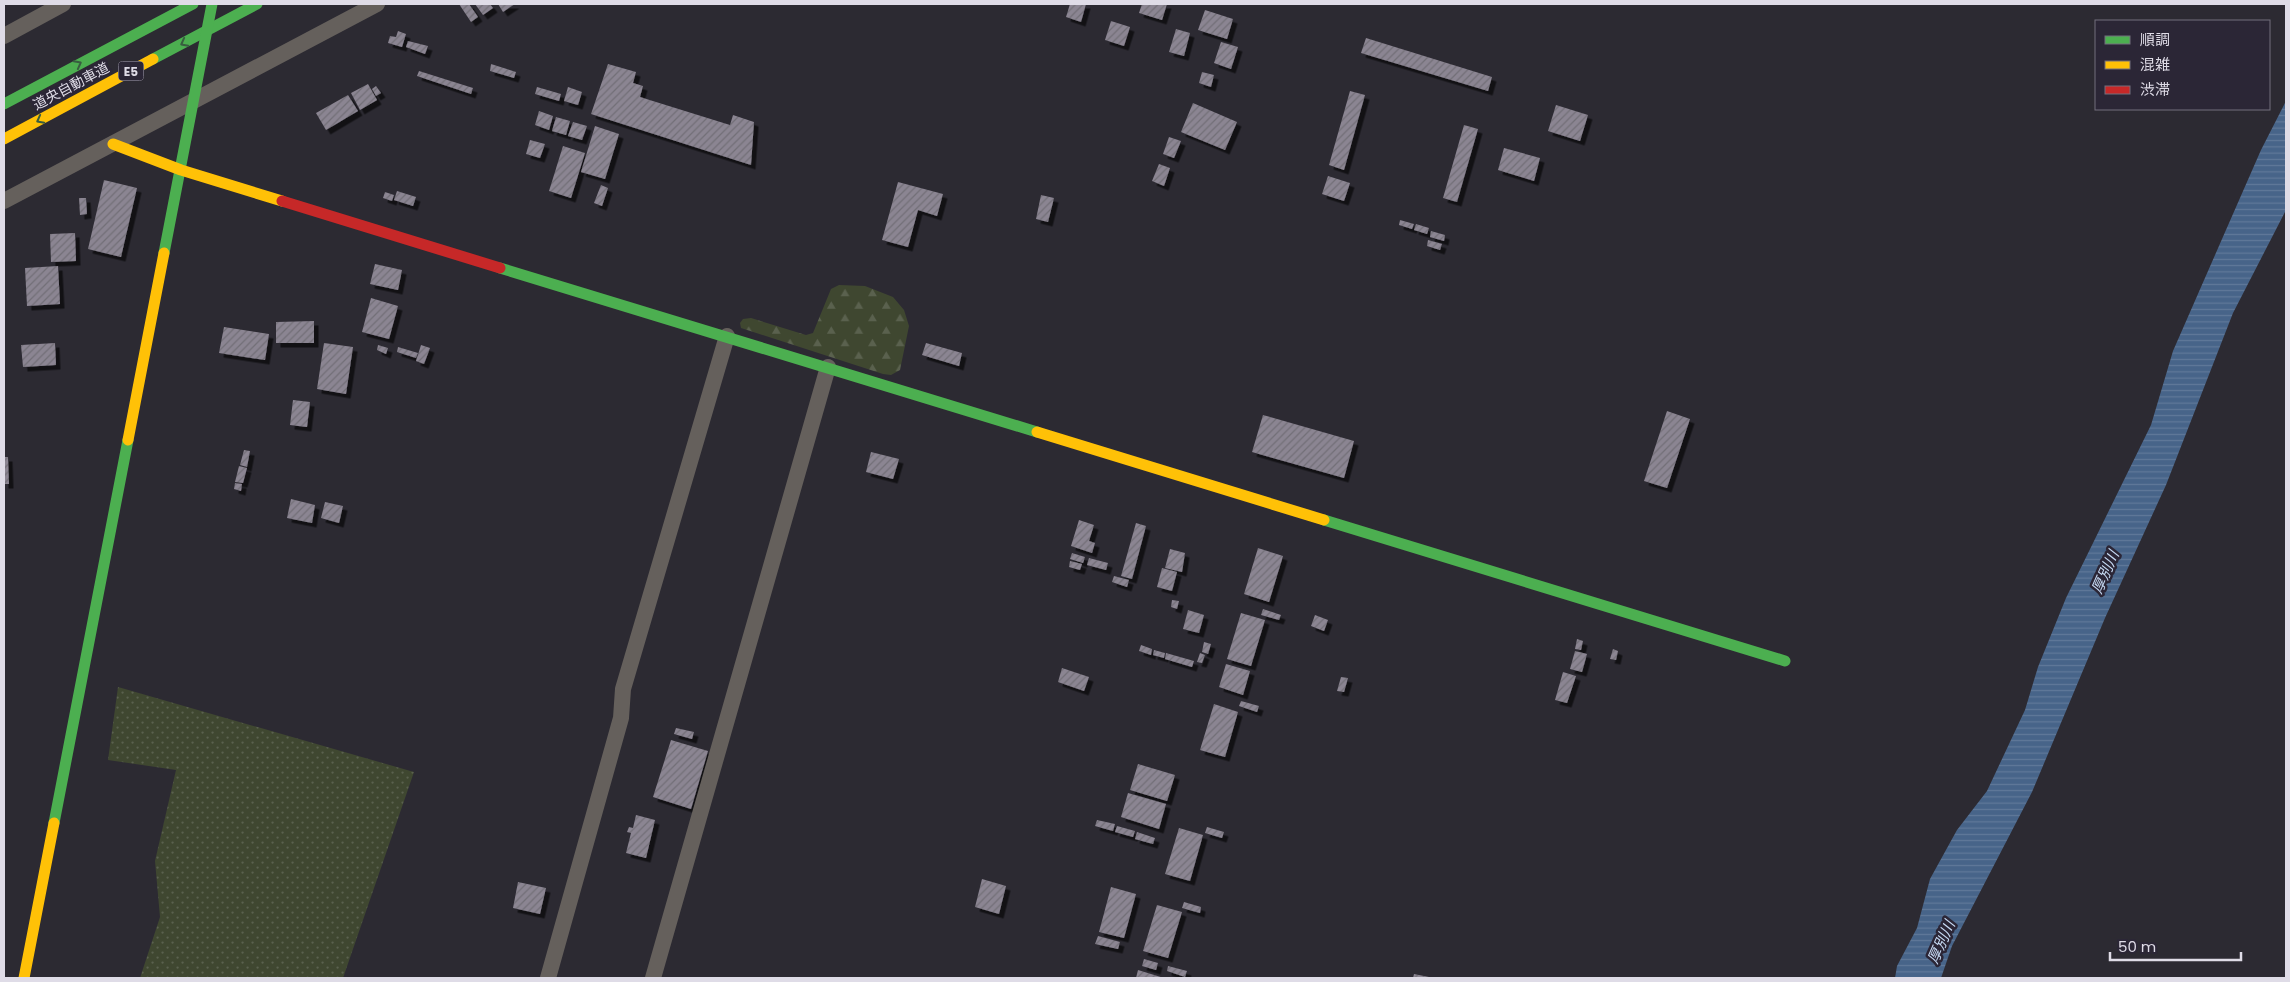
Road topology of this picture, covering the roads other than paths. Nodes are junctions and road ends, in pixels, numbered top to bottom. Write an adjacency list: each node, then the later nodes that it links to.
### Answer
1 (63, 4): 6 (street)
2 (192, 4): 8 (main road, 道央自動車道 / E5, one-way to 2)
3 (212, 4): 7 (main road)
4 (258, 4): 9 (main road, 道央自動車道 / E5, one-way to 9)
5 (377, 4): 7 (street)
6 (4, 36)
7 (194, 100): 10 (street); 11 (main road)
8 (4, 104)
9 (4, 139)
10 (113, 144): 11 (main road); 12 (street)
11 (181, 170): 13 (main road); 16 (main road)
12 (4, 201)
13 (727, 336): 14 (main road); 17 (street)
14 (828, 367): 15 (main road); 18 (street)
15 (1785, 661)
16 (24, 978)
17 (548, 978)
18 (653, 978)

